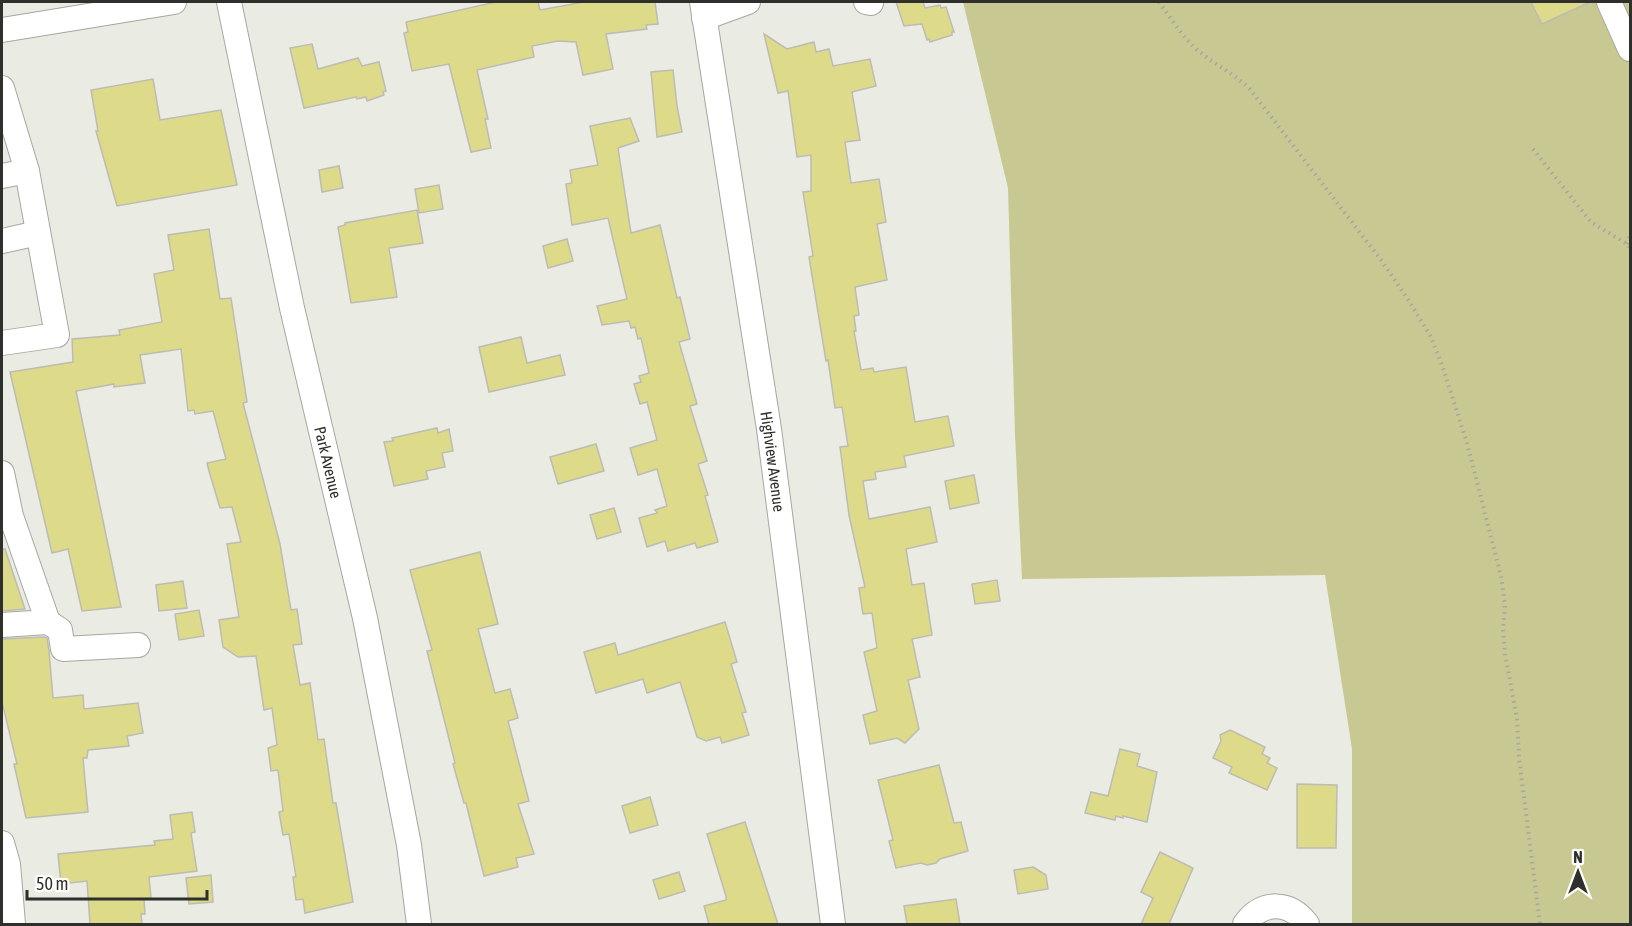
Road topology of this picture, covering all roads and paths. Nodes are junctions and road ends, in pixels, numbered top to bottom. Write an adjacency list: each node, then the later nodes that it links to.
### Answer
1 (174, 2): 7 (street)
2 (229, 2): 26 (street, Park Avenue)
3 (748, 2): 6 (street)
4 (1159, 2): 30 (path)
5 (1609, 2): 8 (street)
6 (703, 10): 27 (street, Highview Avenue)
7 (2, 30)
8 (1630, 49)
9 (2, 88): 10 (street)
10 (6, 120): 12 (street)
11 (1533, 149): 17 (path)
12 (27, 171): 13 (street); 14 (street)
13 (2, 176)
14 (38, 233): 16 (street); 19 (street)
15 (1630, 236): 17 (path)
16 (2, 241)
17 (1627, 244): 18 (path)
18 (1630, 248)
19 (2, 343)
20 (2, 473): 21 (street)
21 (48, 622): 22 (street); 23 (street)
22 (2, 625)
23 (138, 645)
24 (4, 861): 25 (street)
25 (13, 924)
26 (419, 924)
27 (833, 924)
28 (1245, 924): 29 (street)
29 (1307, 924)
30 (1540, 924)

